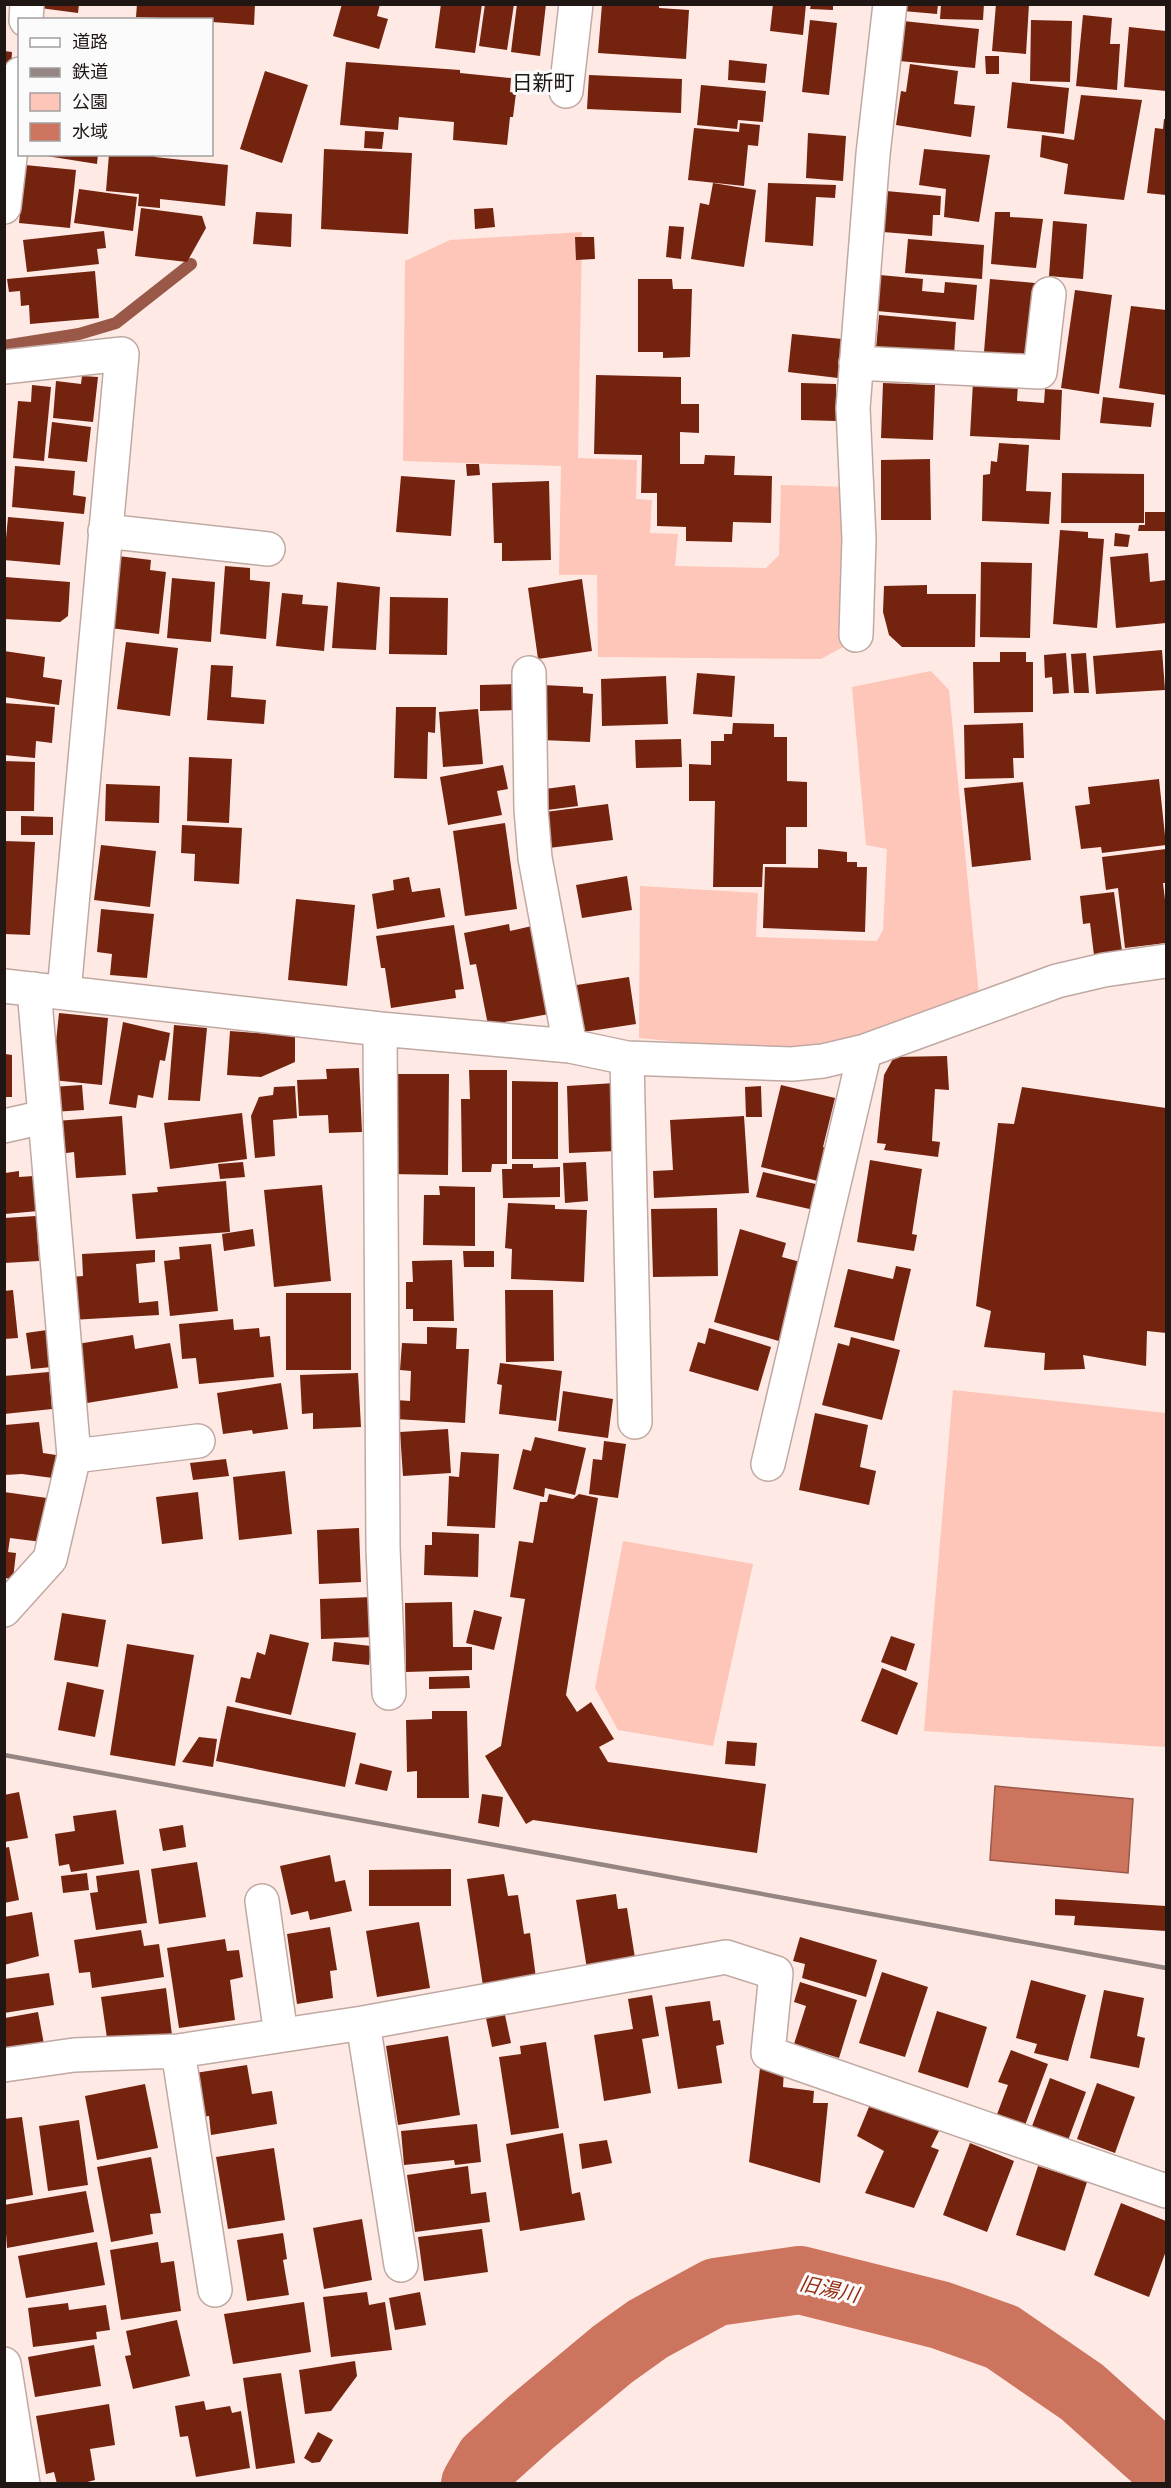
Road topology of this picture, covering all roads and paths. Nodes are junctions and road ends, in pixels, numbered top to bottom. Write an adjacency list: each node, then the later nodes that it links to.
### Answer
1 (576, 4): 4 (street)
2 (891, 4): 7 (street)
3 (18, 91): 5 (street)
4 (566, 91)
5 (4, 207)
6 (1049, 294): 7 (street)
7 (856, 363): 11 (street)
8 (4, 367): 9 (street)
9 (105, 531): 10 (street); 14 (street)
10 (268, 549)
11 (856, 635)
12 (529, 674): 16 (street)
13 (1167, 961): 17 (street)
14 (34, 989): 15 (street); 19 (street)
15 (380, 1029): 16 (street); 26 (street)
16 (570, 1046): 18 (street)
17 (865, 1051): 18 (street); 24 (street)
18 (627, 1058): 21 (street)
19 (44, 1118): 20 (street); 23 (street)
20 (4, 1126)
21 (635, 1422)
22 (198, 1441): 23 (street)
23 (74, 1456): 25 (street)
24 (768, 1464)
25 (4, 1610)
26 (389, 1693)
27 (262, 1901): 29 (street)
28 (363, 2023): 29 (street); 32 (street); 33 (street)
29 (280, 2036): 30 (street)
30 (178, 2051): 31 (street); 34 (street)
31 (4, 2066)
32 (1167, 2191)
33 (401, 2265)
34 (214, 2290)
35 (4, 2364): 36 (street)
36 (23, 2484)

